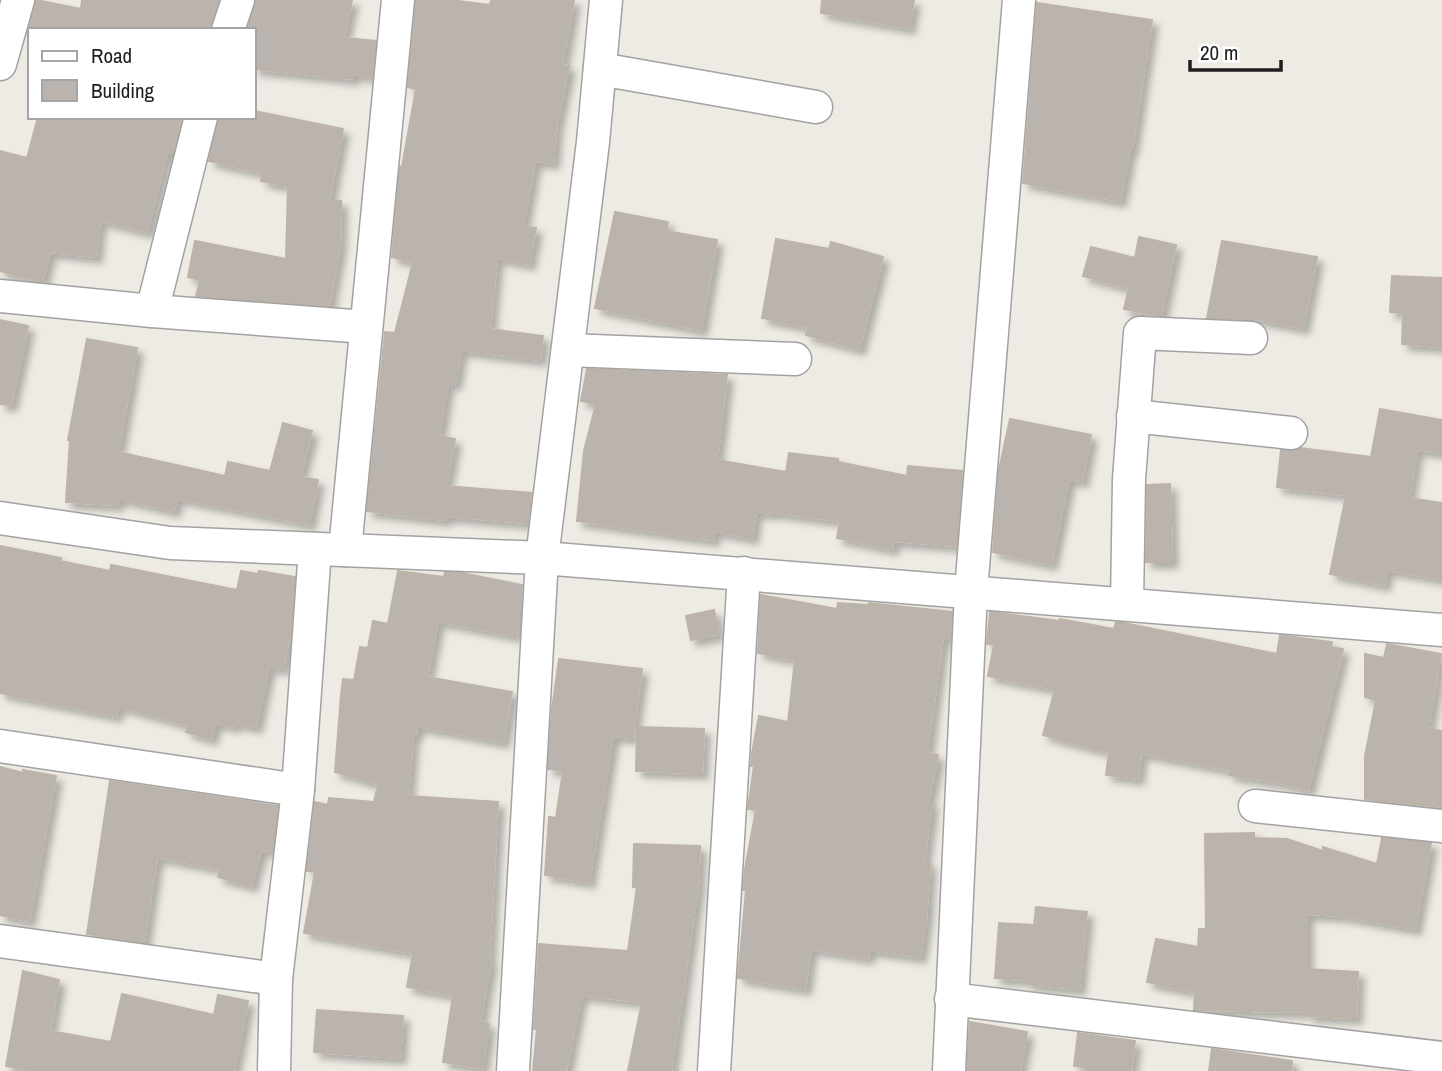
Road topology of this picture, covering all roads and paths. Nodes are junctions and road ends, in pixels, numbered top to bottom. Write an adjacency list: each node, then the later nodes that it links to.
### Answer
1 (18, 0): 7 (street)
2 (238, 0): 6 (street)
3 (398, 0): 13 (street)
4 (606, 0): 8 (street)
5 (1019, 0): 23 (street)
6 (230, 28)
7 (0, 64)
8 (600, 69): 9 (street); 15 (street)
9 (816, 107)
10 (200, 119): 12 (street)
11 (0, 296): 12 (street)
12 (152, 311): 13 (street)
13 (366, 327): 20 (street)
14 (1251, 338): 17 (street)
15 (568, 350): 16 (street); 21 (street)
16 (795, 359)
17 (1133, 416): 18 (street); 24 (street)
18 (1291, 433)
19 (0, 518): 20 (street)
20 (330, 549): 21 (street); 27 (street)
21 (542, 558): 22 (street); 35 (street)
22 (744, 573): 23 (street); 36 (street)
23 (971, 591): 24 (street); 32 (street)
24 (1127, 604): 25 (street)
25 (1442, 630)
26 (0, 746): 27 (street)
27 (298, 790): 31 (street)
28 (1255, 806): 29 (street)
29 (1442, 826)
30 (0, 942): 31 (street)
31 (276, 979): 34 (street)
32 (951, 999): 33 (street); 37 (street)
33 (1442, 1058)
34 (274, 1071)
35 (513, 1071)
36 (714, 1071)
37 (948, 1071)

